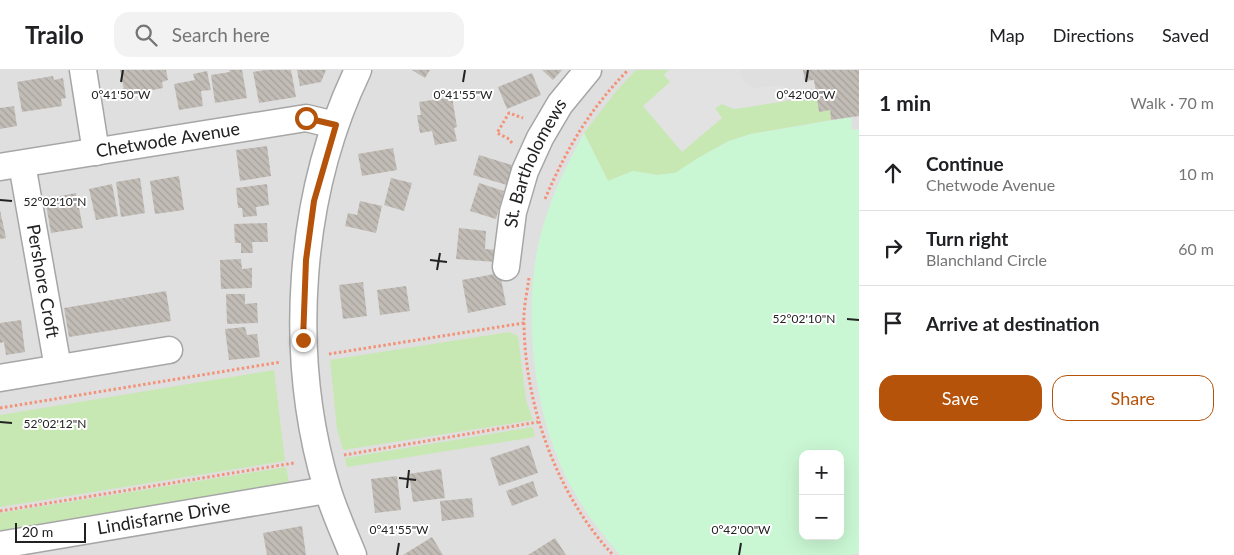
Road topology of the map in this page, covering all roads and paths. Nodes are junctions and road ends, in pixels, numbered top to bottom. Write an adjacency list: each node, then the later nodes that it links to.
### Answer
1 (82, 70): 6 (street)
2 (358, 70): 5 (street)
3 (588, 70): 9 (street, St. Bartholomews)
4 (628, 70): 8 (path)
5 (336, 125): 6 (street, Chetwode Avenue); 12 (street)
6 (96, 152): 7 (street, Chetwode Avenue)
7 (11, 166): 13 (street, Pershore Croft)
8 (545, 199)
9 (518, 271): 10 (path)
10 (524, 323): 12 (path); 16 (path)
11 (169, 350): 13 (street)
12 (304, 358): 15 (path); 19 (street)
13 (58, 368): 14 (street)
14 (0, 378)
15 (0, 408)
16 (538, 422): 17 (path); 23 (path)
17 (339, 455)
18 (294, 464): 20 (path)
19 (327, 490): 21 (street, Lindisfarne Drive); 22 (street)
20 (0, 511)
21 (0, 544)
22 (353, 555)
23 (613, 555)

